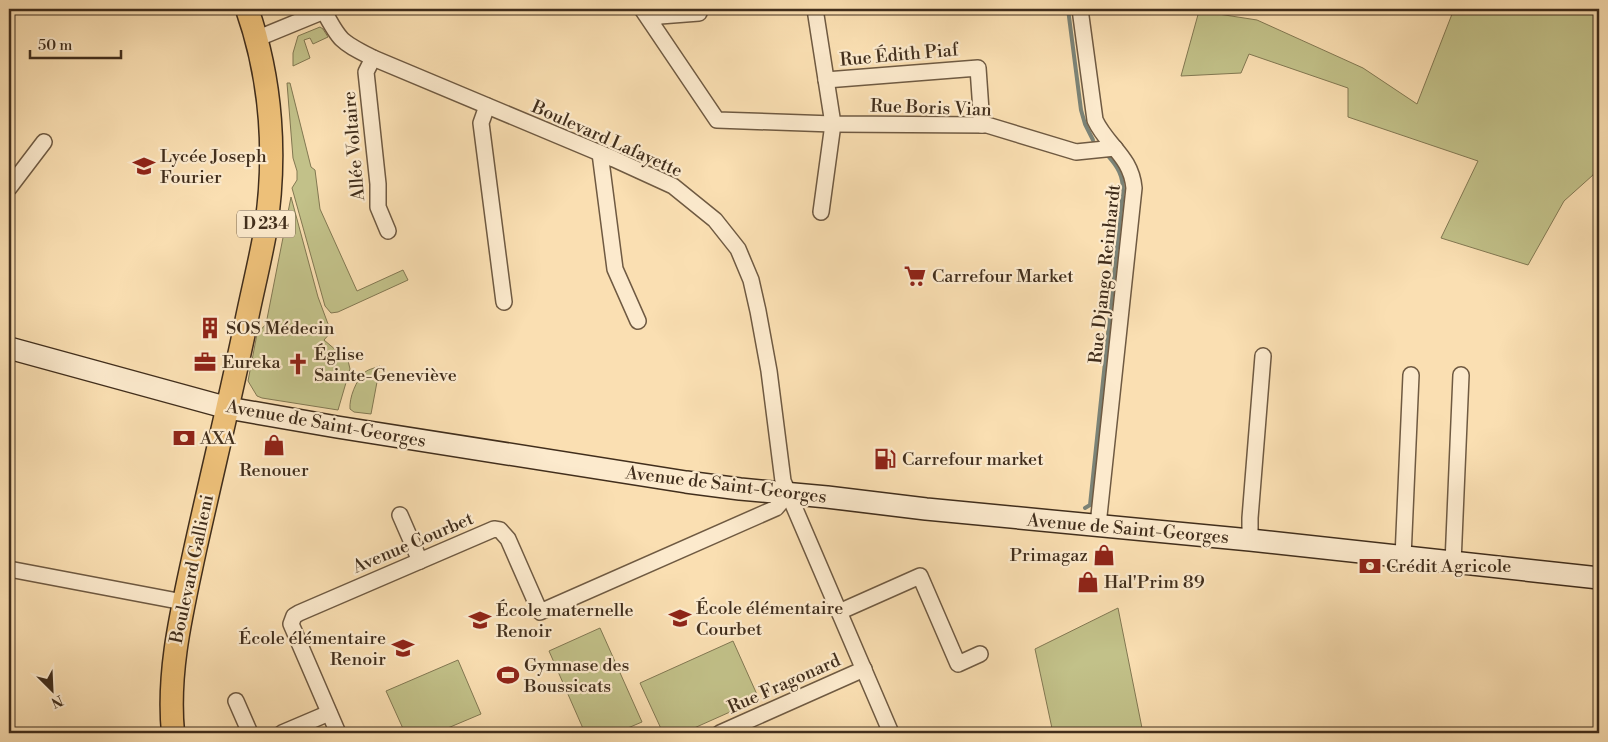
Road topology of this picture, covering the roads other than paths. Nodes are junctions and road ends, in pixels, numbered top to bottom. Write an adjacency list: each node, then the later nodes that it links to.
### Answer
1 (247, 9): 8 (main road, D 234)
2 (642, 9): 7 (street)
3 (815, 9): 10 (street)
4 (1080, 9): 15 (street, Rue Django Reinhardt)
5 (326, 10): 8 (street, Boulevard Lafayette); 9 (street, Boulevard Lafayette)
6 (699, 13): 7 (street)
7 (651, 22): 12 (street, Rue Boris Vian)
8 (256, 39): 26 (main road, D 234)
9 (373, 58): 11 (street, Boulevard Lafayette); 19 (street, Allée Voltaire)
10 (826, 80): 12 (street); 13 (street, Rue Édith Piaf)
11 (487, 106): 16 (street, Boulevard Lafayette); 20 (street)
12 (833, 124): 13 (street, Rue Boris Vian); 18 (street)
13 (982, 125): 15 (street, Rue Boris Vian)
14 (44, 142): 17 (street)
15 (1115, 148): 29 (street, Rue Django Reinhardt)
16 (600, 153): 21 (street); 27 (street, Boulevard Lafayette)
17 (9, 188)
18 (821, 212)
19 (388, 231)
20 (504, 302)
21 (638, 322)
22 (9, 348): 26 (main road, Avenue de Saint-Georges)
23 (1263, 356): 30 (street)
24 (1411, 375): 31 (street)
25 (1461, 375): 33 (street)
26 (228, 408): 27 (main road, Avenue de Saint-Georges); 36 (main road, Boulevard Gallieni / D 234)
27 (788, 494): 29 (main road, Avenue de Saint-Georges); 32 (street, Avenue Courbet); 37 (street, Boulevard Lafayette)
28 (400, 515): 32 (street)
29 (1098, 525): 30 (main road, Avenue de Saint-Georges)
30 (1250, 540): 31 (main road, Avenue de Saint-Georges)
31 (1403, 557): 33 (main road, Avenue de Saint-Georges)
32 (420, 561): 41 (street, Avenue Courbet)
33 (1453, 563): 35 (main road, Avenue de Saint-Georges)
34 (9, 569): 36 (street)
35 (1599, 578)
36 (184, 602): 42 (main road, Boulevard Gallieni / D 234)
37 (839, 612): 38 (street); 39 (street, Boulevard Lafayette)
38 (980, 654)
39 (864, 669): 46 (street, Rue Fragonard); 47 (street, Boulevard Lafayette)
40 (236, 701): 43 (street)
41 (329, 713): 44 (street); 45 (street, Avenue Courbet)
42 (173, 733)
43 (250, 733)
44 (282, 733)
45 (338, 733)
46 (720, 733)
47 (891, 733)

